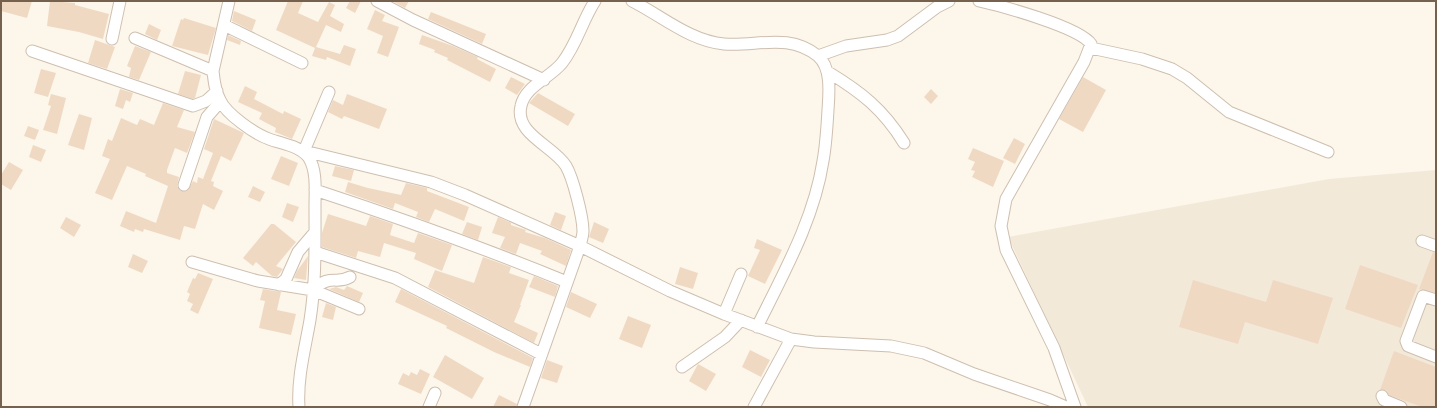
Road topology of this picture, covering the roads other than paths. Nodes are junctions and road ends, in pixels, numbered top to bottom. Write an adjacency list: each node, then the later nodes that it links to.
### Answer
1 (229, 1): 8 (street)
2 (377, 1): 17 (street)
3 (595, 1): 17 (street)
4 (632, 1): 13 (street)
5 (949, 1): 13 (street)
6 (979, 1): 11 (street)
7 (116, 2): 10 (street)
8 (224, 25): 14 (street); 15 (street)
9 (135, 38): 15 (street)
10 (112, 39)
11 (1091, 48): 22 (street); 52 (street)
12 (32, 51): 19 (street)
13 (818, 56): 16 (street)
14 (302, 63)
15 (213, 71): 19 (street)
16 (828, 72): 20 (street); 40 (street)
17 (544, 80): 27 (street)
18 (329, 92): 21 (street)
19 (218, 96): 21 (street); 23 (street)
20 (904, 143)
21 (302, 150): 24 (street); 27 (street)
22 (1328, 152)
23 (184, 185)
24 (315, 190): 25 (street); 33 (street)
25 (315, 232): 29 (street); 34 (street)
26 (1422, 241): 28 (street)
27 (580, 246): 33 (street); 38 (street)
28 (1436, 246)
29 (315, 252): 35 (street); 42 (street)
30 (192, 262): 34 (street)
31 (741, 274): 38 (street)
32 (350, 277): 35 (street)
33 (567, 282): 42 (street)
34 (279, 285): 35 (street)
35 (313, 290): 37 (street); 47 (street)
36 (1436, 300): 43 (street)
37 (359, 309)
38 (724, 314): 39 (street)
39 (740, 320): 40 (street); 44 (street)
40 (757, 327): 41 (street)
41 (791, 338): 50 (street); 51 (street)
42 (542, 354): 49 (street)
43 (1436, 357)
44 (682, 367)
45 (435, 392): 48 (street)
46 (1382, 396): 53 (street)
47 (298, 407)
48 (428, 407)
49 (523, 407)
50 (754, 407)
51 (1066, 407)
52 (1075, 407)
53 (1402, 407)

